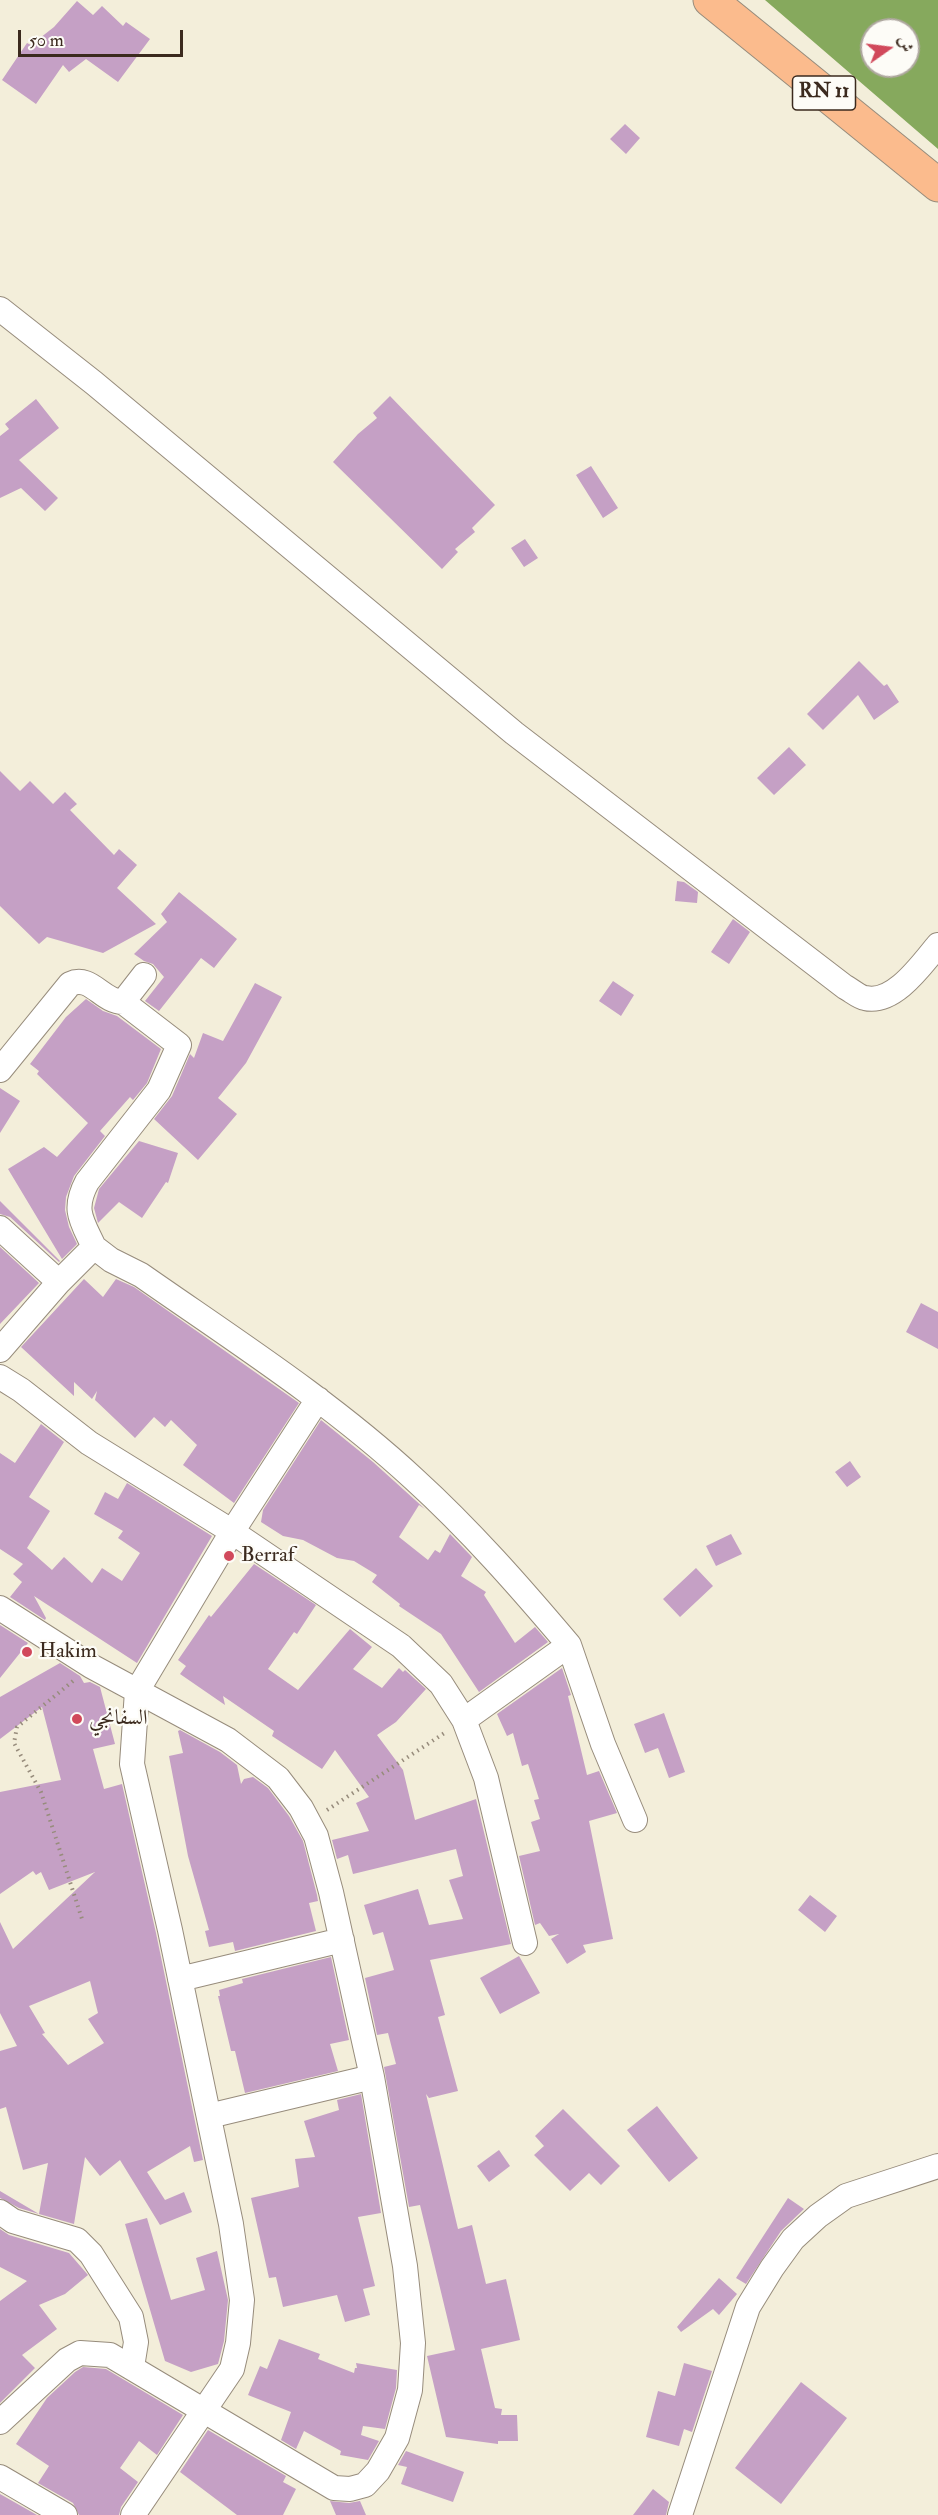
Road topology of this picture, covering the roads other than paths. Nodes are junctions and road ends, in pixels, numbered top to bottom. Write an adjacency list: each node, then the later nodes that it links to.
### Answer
1 (710, 0): 2 (main road, RN 11)
2 (938, 185)
3 (0, 309): 4 (street)
4 (938, 945)
5 (144, 975): 6 (street)
6 (123, 1002): 7 (street); 9 (street)
7 (0, 1070)
8 (0, 1228): 10 (street)
9 (94, 1247): 10 (street); 13 (street)
10 (58, 1282): 11 (street)
11 (0, 1350)
12 (0, 1377): 14 (street)
13 (318, 1399): 14 (street); 16 (street)
14 (232, 1532): 17 (street); 18 (street)
15 (2, 1610): 17 (street)
16 (569, 1645): 18 (street); 19 (street)
17 (137, 1690): 20 (street); 22 (street)
18 (464, 1720): 21 (street)
19 (636, 1820)
20 (342, 1941): 22 (street); 23 (street)
21 (525, 1943)
22 (180, 1979): 24 (street)
23 (372, 2077): 24 (street); 28 (street)
24 (209, 2116): 28 (street)
25 (938, 2166): 33 (street)
26 (0, 2212): 27 (street)
27 (132, 2367): 28 (street); 29 (street)
28 (205, 2411): 32 (street)
29 (0, 2422)
30 (0, 2477): 31 (street)
31 (65, 2515)
32 (133, 2515)
33 (680, 2515)

